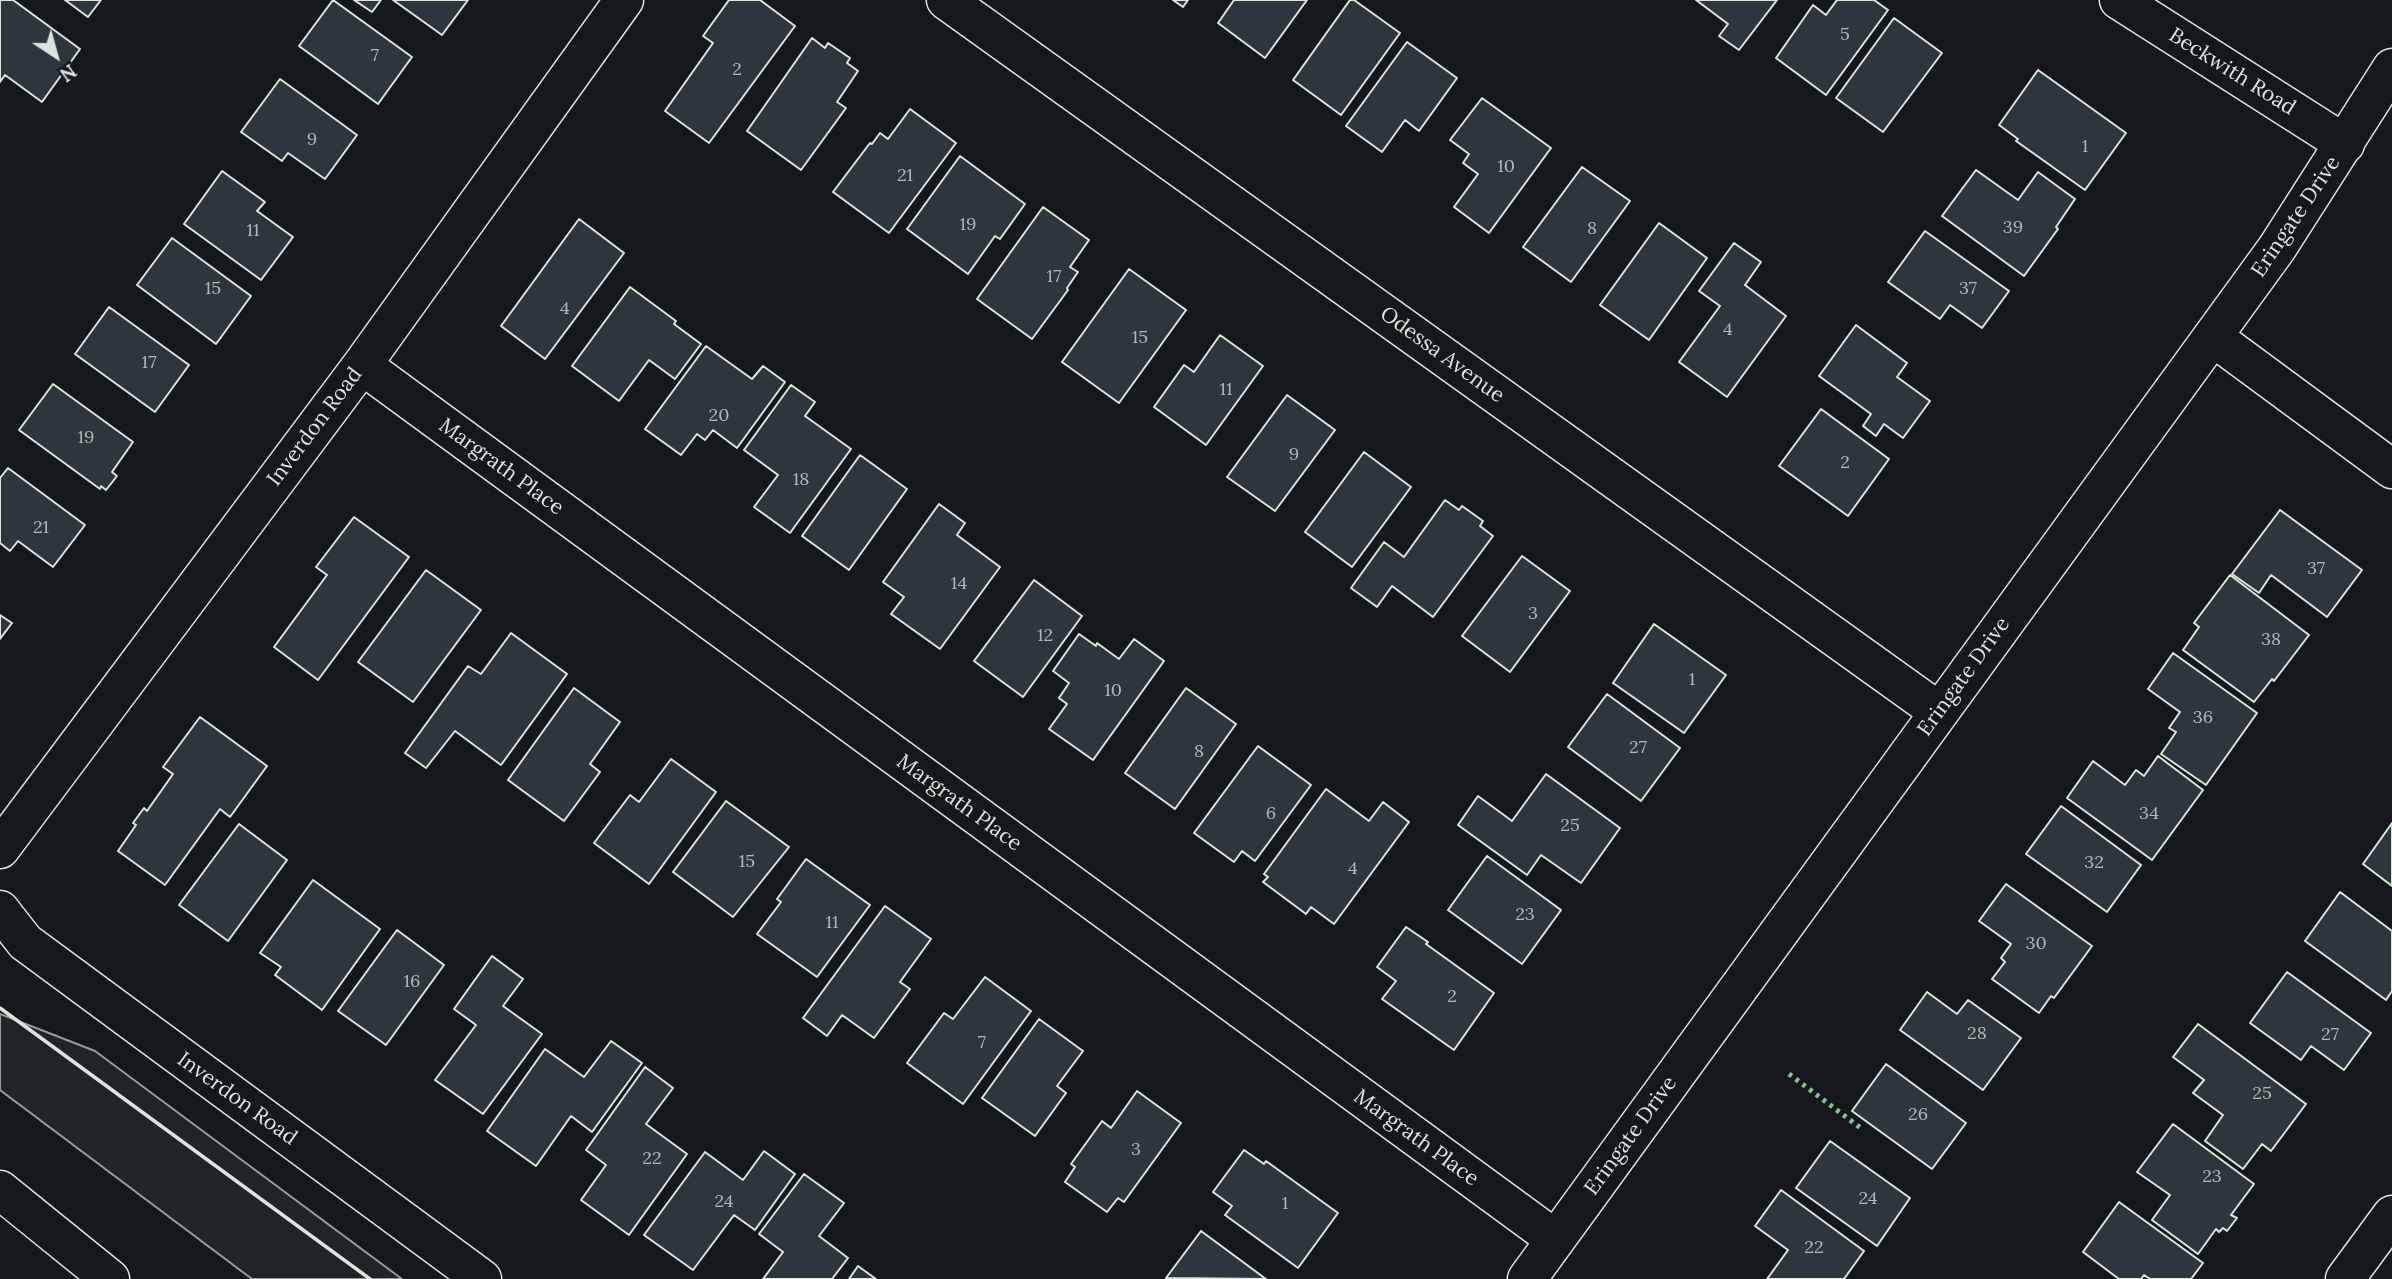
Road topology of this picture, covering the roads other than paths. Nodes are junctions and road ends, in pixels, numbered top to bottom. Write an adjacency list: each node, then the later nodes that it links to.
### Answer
1 (624, 0): 7 (main road, Inverdon Road)
2 (946, 0): 9 (main road, Odessa Avenue)
3 (2119, 0): 5 (main road, Beckwith Road)
4 (2392, 68): 5 (main road, Eringate Drive)
5 (2345, 144): 6 (main road, Eringate Drive)
6 (2213, 337): 8 (main road); 9 (main road, Eringate Drive)
7 (362, 365): 10 (main road, Inverdon Road); 14 (main road, Margrath Place)
8 (2392, 469)
9 (1938, 711): 14 (main road, Eringate Drive)
10 (0, 849)
11 (0, 911): 16 (main road, Inverdon Road)
12 (0, 1190): 15 (main road)
13 (2392, 1215): 18 (main road)
14 (1555, 1240): 17 (main road, Eringate Drive)
15 (107, 1276)
16 (482, 1279)
17 (1527, 1279)
18 (2345, 1279)

